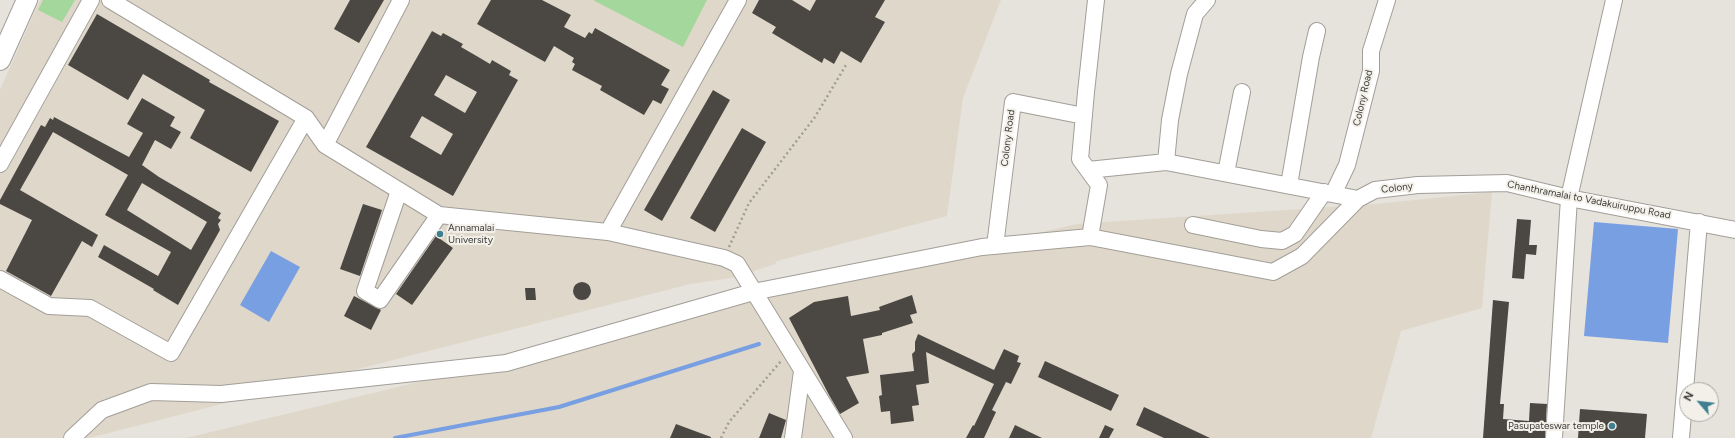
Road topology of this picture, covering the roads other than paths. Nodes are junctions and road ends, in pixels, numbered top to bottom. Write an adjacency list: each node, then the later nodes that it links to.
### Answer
1 (27, 0): 11 (main road)
2 (90, 0): 17 (street)
3 (110, 0): 14 (street)
4 (401, 0): 15 (street)
5 (738, 0): 30 (street)
6 (1096, 0): 13 (street)
7 (1207, 0): 16 (street)
8 (1387, 0): 23 (street, Colony Road)
9 (1614, 0): 24 (street)
10 (1317, 31): 20 (street)
11 (0, 60)
12 (1242, 92): 19 (street)
13 (1084, 116): 18 (street); 32 (street, Colony Road)
14 (306, 118): 15 (street); 33 (street)
15 (325, 145): 22 (street)
16 (1166, 162): 18 (street); 19 (street)
17 (0, 164)
18 (1088, 170): 31 (street)
19 (1226, 173): 20 (street)
20 (1289, 185): 23 (street)
21 (1418, 185): 24 (street, Chanthramalai to Vadakuiruppu Road); 25 (street, Colony)
22 (399, 191): 26 (street); 26 (street)
23 (1329, 193): 25 (street); 28 (street, Colony Road)
24 (1569, 198): 27 (street, Chanthramalai to Vadakuiruppu Road); 39 (street)
25 (1358, 199): 31 (street)
26 (439, 215): 30 (street)
27 (1699, 222): 29 (street, Chanthramalai to Vadakuiruppu Road); 40 (street)
28 (1192, 225)
29 (1735, 230)
30 (608, 232): 34 (street)
31 (1090, 237): 32 (street)
32 (995, 246): 34 (street)
33 (0, 279)
34 (753, 292): 35 (street); 36 (street)
35 (802, 371): 37 (street); 38 (street)
36 (72, 438)
37 (793, 438)
38 (844, 438)
39 (1554, 438)
40 (1681, 438)

